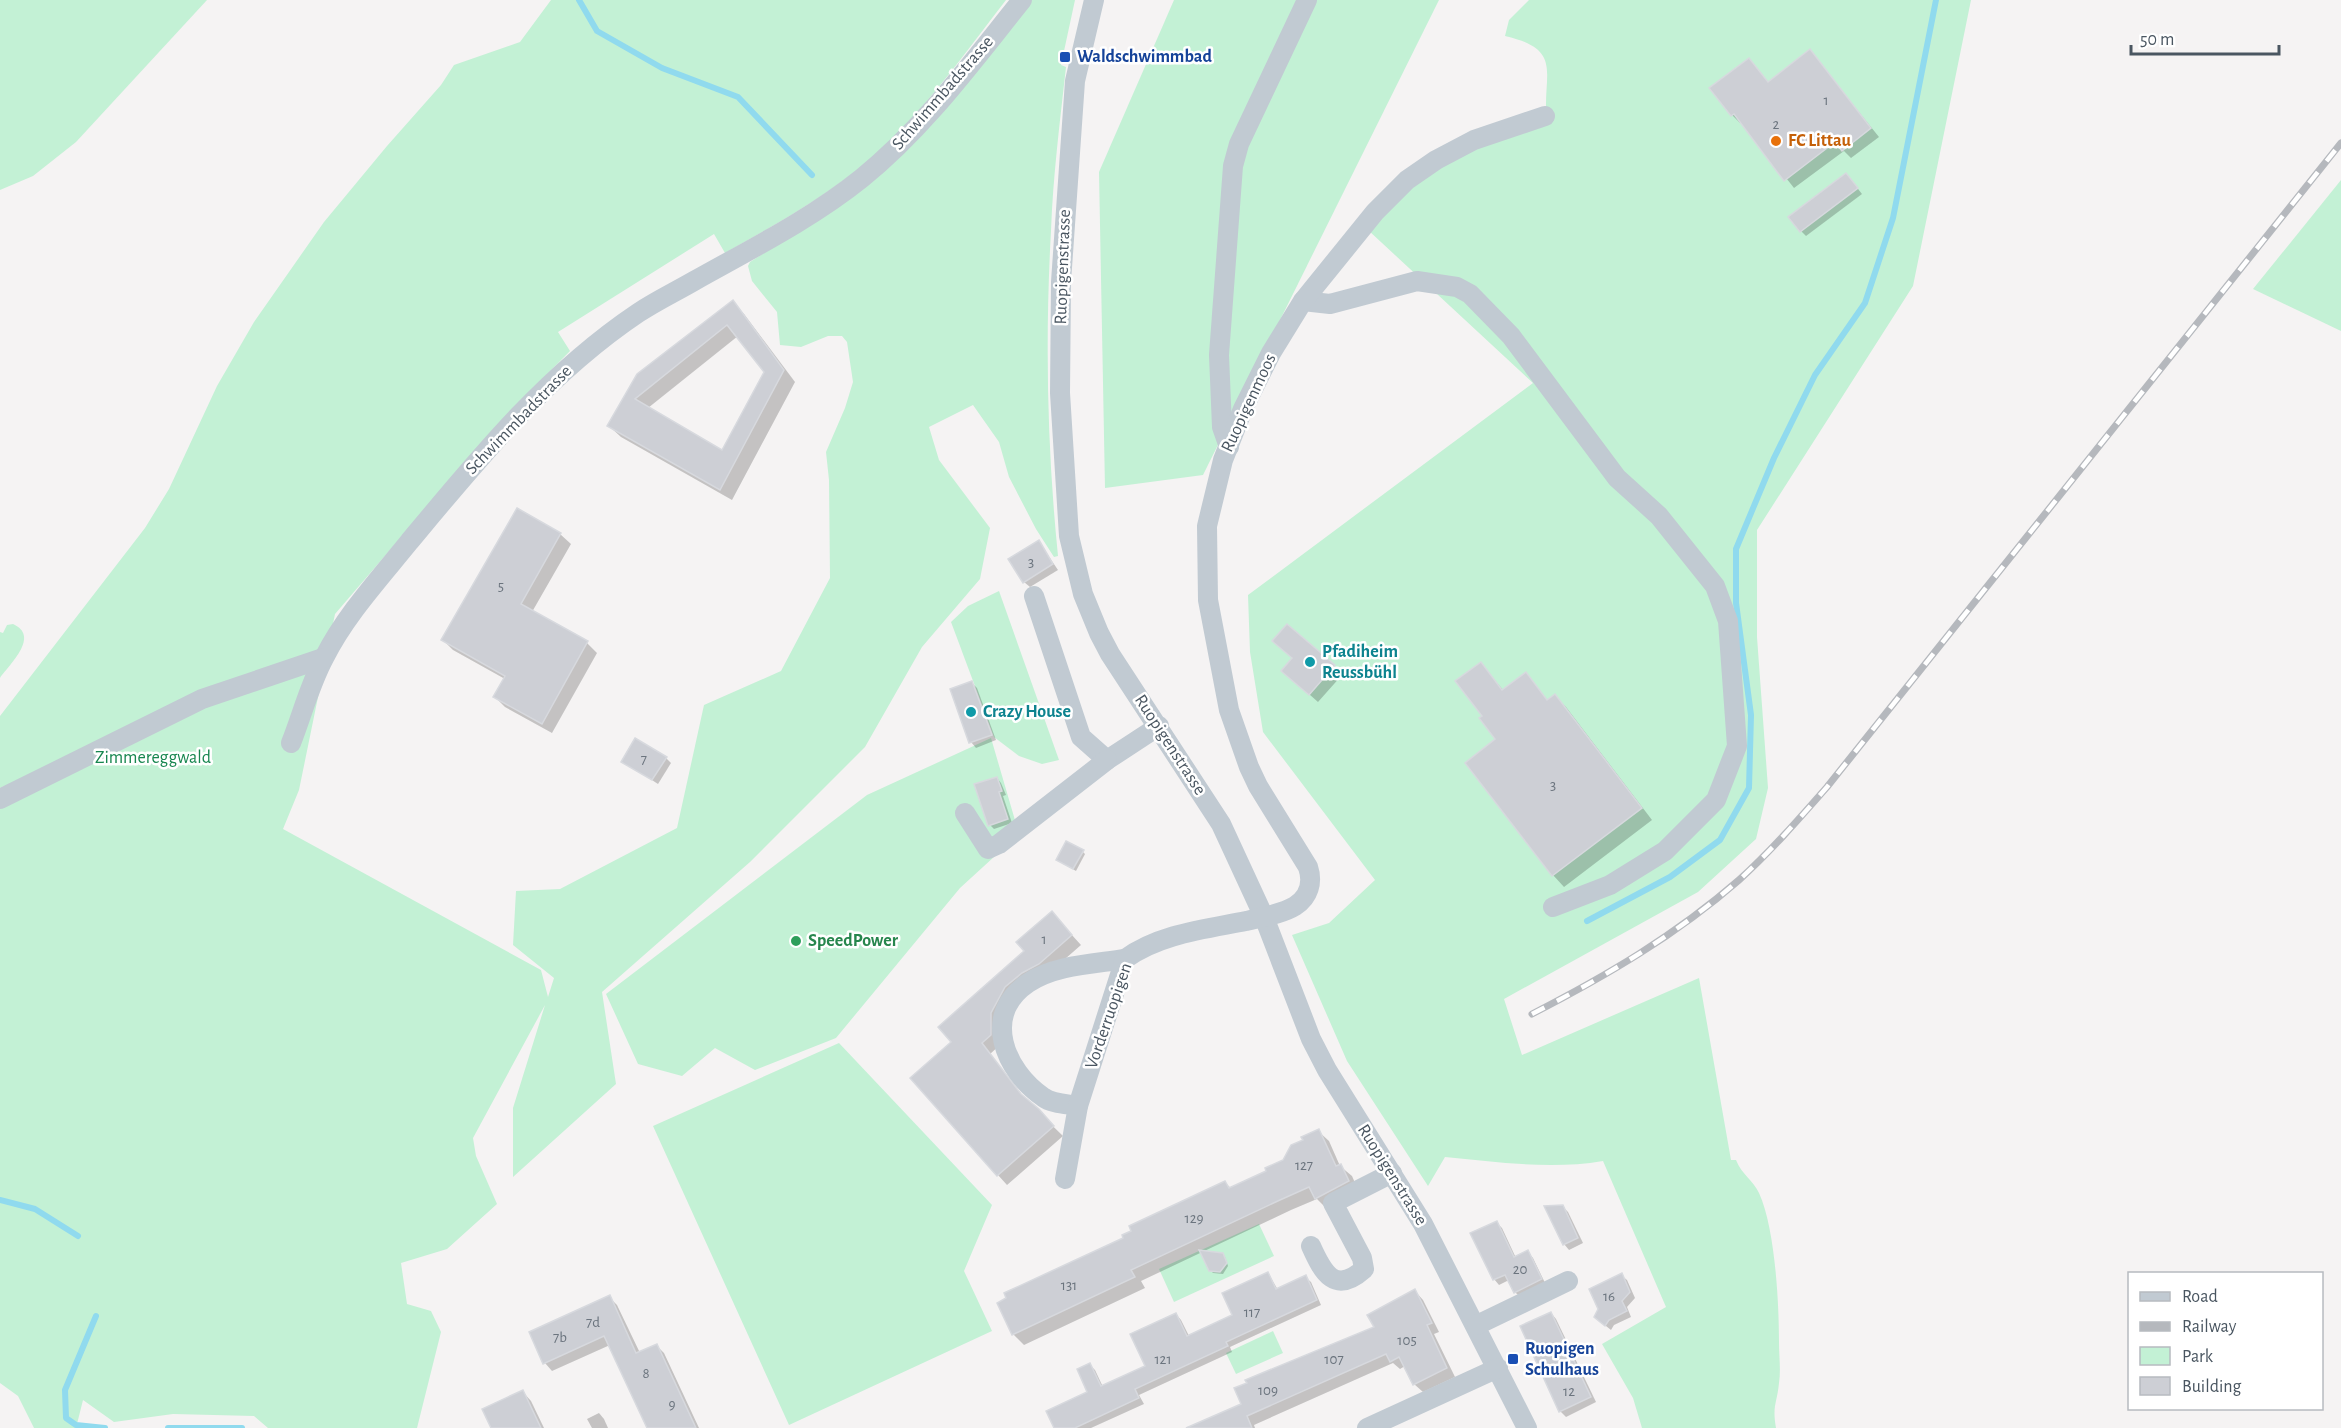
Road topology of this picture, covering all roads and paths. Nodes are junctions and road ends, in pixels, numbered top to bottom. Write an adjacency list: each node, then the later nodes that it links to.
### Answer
1 (1022, 0): 8 (street, Schwimmbadstrasse)
2 (1094, 0): 9 (street, Ruopigenstrasse)
3 (1307, 0): 6 (street)
4 (1545, 116): 5 (street, Ruopigenmoos)
5 (1303, 301): 6 (street, Ruopigenmoos); 14 (street)
6 (1229, 447): 15 (street, Ruopigenmoos)
7 (1034, 596): 11 (street)
8 (324, 658): 10 (street, Schwimmbadstrasse); 12 (street)
9 (1159, 726): 11 (street); 15 (street, Ruopigenstrasse)
10 (291, 742)
11 (1107, 760): 13 (street)
12 (0, 799)
13 (965, 813)
14 (1553, 907)
15 (1264, 916): 16 (street, Vorderruopigen); 18 (street, Ruopigenstrasse)
16 (1125, 959): 17 (street, Vorderruopigen); 17 (street)
17 (1078, 1106): 19 (street, Vorderruopigen)
18 (1392, 1173): 20 (street); 22 (street, Ruopigenstrasse)
19 (1065, 1179)
20 (1311, 1246)
21 (1568, 1281): 22 (street)
22 (1477, 1326): 23 (street, Ruopigenstrasse)
23 (1497, 1368): 24 (street); 25 (street, Ruopigenstrasse)
24 (1367, 1428)
25 (1527, 1428)

